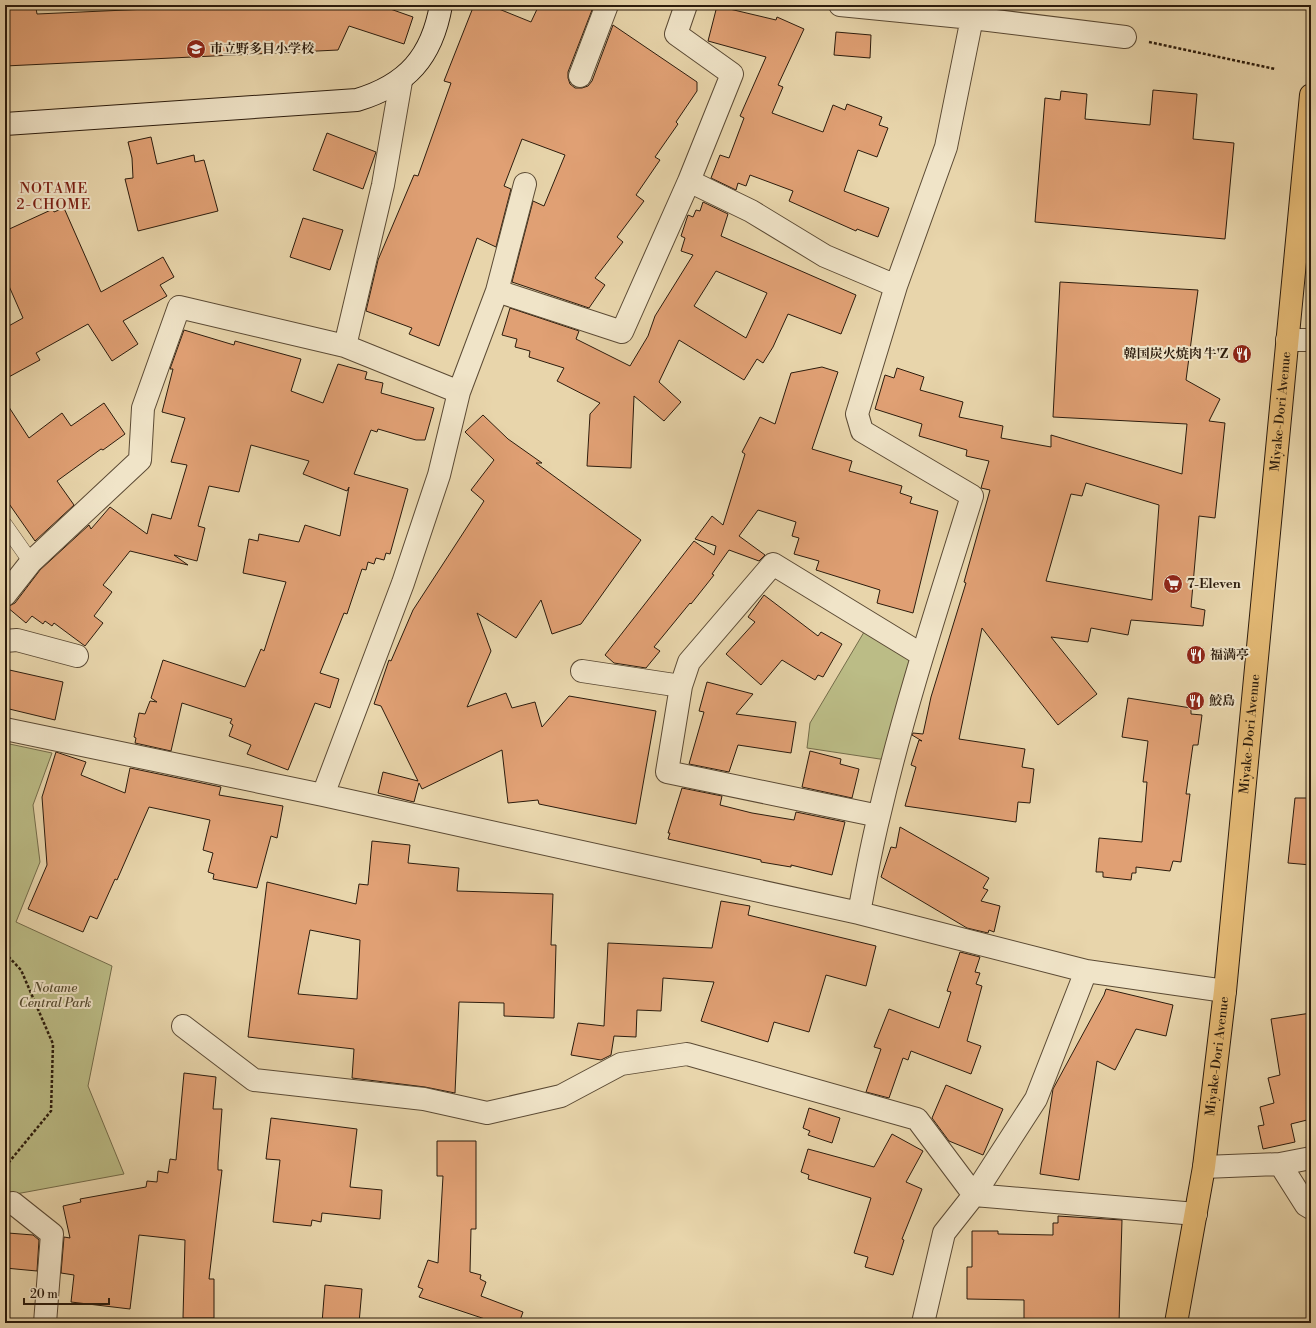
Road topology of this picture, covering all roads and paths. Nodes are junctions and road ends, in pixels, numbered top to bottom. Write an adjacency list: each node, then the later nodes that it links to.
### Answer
1 (441, 5): 9 (street)
2 (607, 5): 8 (street)
3 (686, 5): 12 (street)
4 (840, 5): 5 (street)
5 (975, 12): 6 (street); 14 (street)
6 (1125, 37): 7 (path)
7 (1275, 69)
8 (580, 76)
9 (401, 81): 11 (street); 18 (street)
10 (1311, 95): 16 (highway, Miyake-Dori Avenue)
11 (5, 124)
12 (689, 181): 14 (street); 15 (street)
13 (525, 184): 15 (street)
14 (896, 286): 24 (street)
15 (498, 291): 19 (street)
16 (1287, 340): 17 (street); 34 (highway, Miyake-Dori Avenue)
17 (1311, 340)
18 (345, 346): 19 (street); 21 (street)
19 (459, 392): 29 (street)
20 (5, 525): 21 (lane)
21 (31, 562): 22 (street)
22 (5, 595)
23 (5, 641): 25 (street)
24 (922, 655): 27 (street); 30 (street)
25 (77, 656)
26 (582, 671): 27 (street)
27 (681, 686): 30 (street)
28 (5, 729): 29 (street)
29 (323, 795): 31 (street)
30 (878, 816): 31 (street)
31 (859, 913): 33 (street)
32 (5, 953): 38 (path)
33 (1086, 971): 34 (street); 40 (street)
34 (1225, 991): 39 (highway, Miyake-Dori Avenue)
35 (183, 1026): 40 (street)
36 (1311, 1158): 37 (street)
37 (1280, 1164): 39 (street); 42 (street)
38 (5, 1167)
39 (1204, 1167): 43 (highway, Miyake-Dori Avenue)
40 (974, 1195): 43 (street); 45 (street)
41 (5, 1205): 44 (street)
42 (1311, 1208)
43 (1196, 1214): 46 (highway, Miyake-Dori Avenue)
44 (45, 1323)
45 (923, 1323)
46 (1176, 1323)

